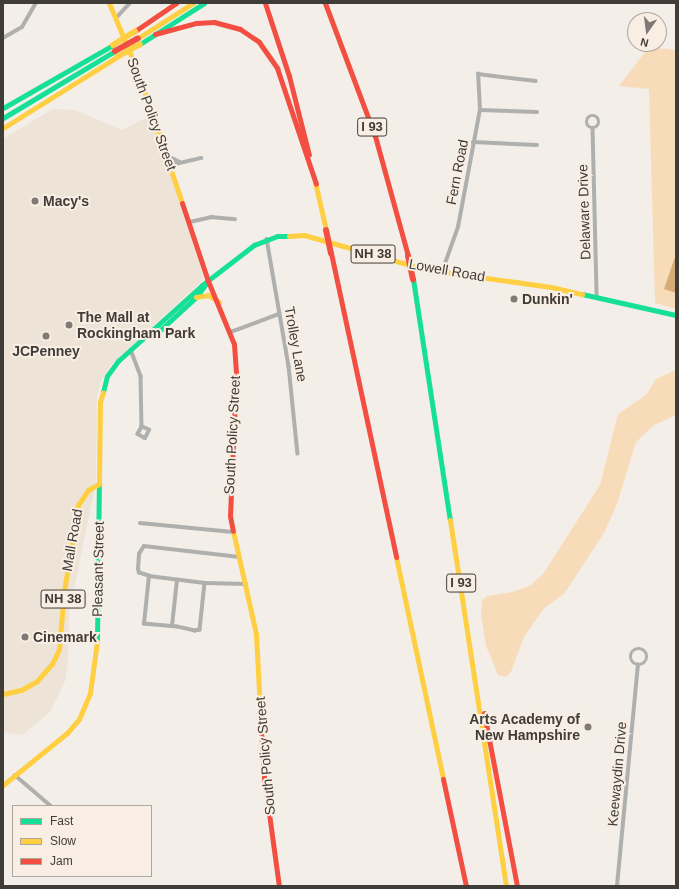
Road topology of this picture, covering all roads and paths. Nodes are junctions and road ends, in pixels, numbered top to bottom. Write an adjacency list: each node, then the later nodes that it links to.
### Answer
1 (36, 3): 11 (street)
2 (109, 3): 9 (main road, South Policy Street)
3 (130, 3): 9 (street)
4 (176, 3): 13 (main road, bridge)
5 (193, 3): 12 (main road)
6 (204, 3): 10 (main road)
7 (265, 3): 29 (main road)
8 (325, 3): 54 (main road, I 93, bridge)
9 (116, 18): 25 (main road, South Policy Street)
10 (155, 34): 12 (main road); 29 (main road)
11 (3, 38)
12 (139, 41): 13 (main road, bridge)
13 (115, 51): 14 (main road); 16 (main road); 21 (main road)
14 (52, 81): 16 (main road); 17 (main road)
15 (536, 81): 18 (street, Fern Road)
16 (30, 101): 20 (main road)
17 (3, 108)
18 (480, 110): 19 (street); 23 (street, Fern Road)
19 (537, 112)
20 (3, 118)
21 (3, 128)
22 (593, 128): 35 (street, Delaware Drive)
23 (473, 142): 24 (street); 33 (street, Fern Road)
24 (537, 145)
25 (168, 156): 27 (street); 28 (main road, South Policy Street)
26 (201, 158): 27 (street)
27 (181, 162): 28 (street)
28 (171, 165): 31 (main road, South Policy Street)
29 (316, 184): 60 (main road, bridge)
30 (235, 219): 31 (street)
31 (190, 222): 34 (main road, South Policy Street)
32 (267, 239): 33 (main road, Lowell Road / NH 38); 34 (main road, Lowell Road / NH 38); 38 (street, Trolley Lane)
33 (442, 272): 35 (main road, Lowell Road / NH 38)
34 (208, 281): 36 (main road, Pleasant Street / NH 38); 37 (main road, South Policy Street); 41 (main road, Pleasant Street / NH 38)
35 (597, 296): 39 (main road, Lowell Road / NH 38)
36 (196, 297): 37 (main road); 41 (main road, Pleasant Street / NH 38)
37 (219, 302): 40 (main road, South Policy Street)
38 (279, 314): 40 (street); 44 (street, Trolley Lane)
39 (676, 315)
40 (231, 332): 47 (main road, South Policy Street)
41 (149, 335): 42 (main road, Pleasant Street / NH 38)
42 (131, 350): 43 (street); 45 (main road, Pleasant Street / NH 38)
43 (142, 427)
44 (298, 454)
45 (99, 484): 56 (main road, Mall Road / NH 38); 57 (main road, Pleasant Street)
46 (140, 523): 47 (street)
47 (233, 532): 48 (main road, South Policy Street)
48 (239, 556): 49 (street); 52 (main road, South Policy Street)
49 (149, 576): 50 (street); 53 (street)
50 (177, 580): 51 (street); 53 (street)
51 (205, 583): 52 (street); 53 (street)
52 (246, 584): 61 (main road, South Policy Street)
53 (172, 626)
54 (472, 653): 62 (main road, I 93); 63 (main road)
55 (638, 665): 55 (street, Keewaydin Drive); 64 (street, Keewaydin Drive)
56 (3, 694)
57 (16, 775): 58 (main road, Pleasant Street); 59 (street)
58 (3, 785)
59 (50, 805)
60 (466, 884)
61 (279, 886)
62 (506, 886)
63 (517, 886)
64 (617, 886)

